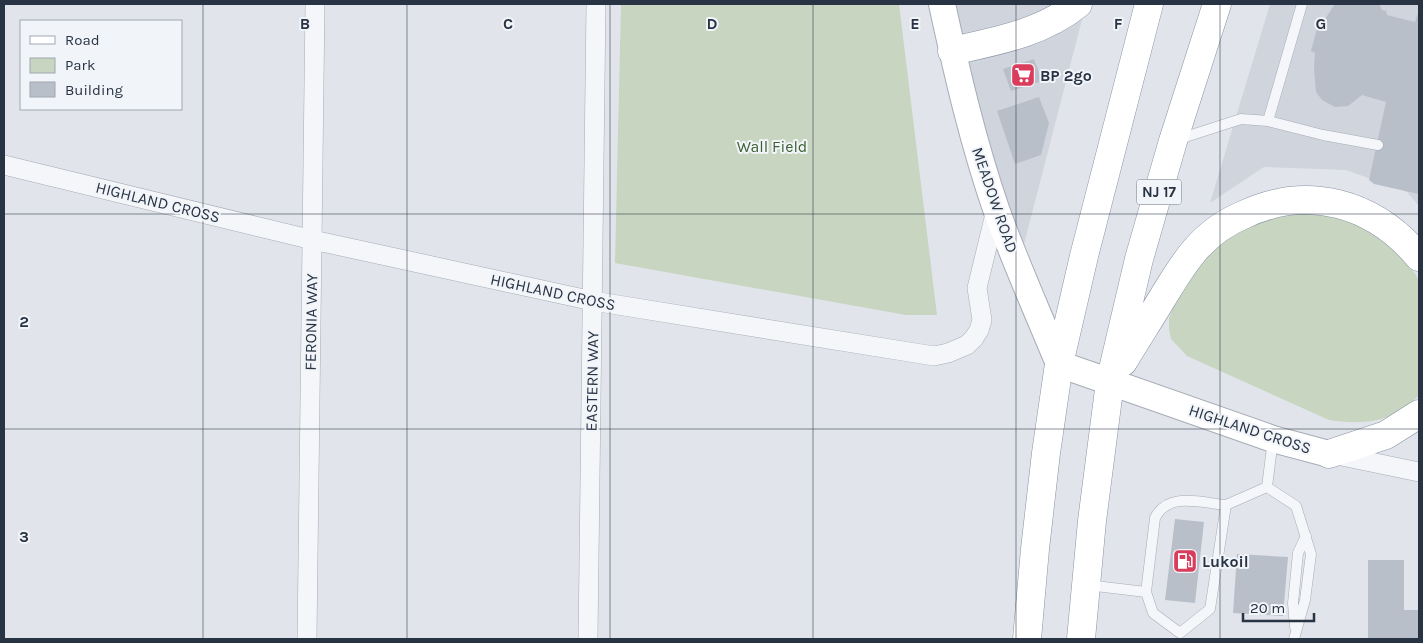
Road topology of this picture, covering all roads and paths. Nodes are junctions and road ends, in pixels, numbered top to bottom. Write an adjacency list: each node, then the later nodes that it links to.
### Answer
1 (315, 4): 14 (street, FERONIA WAY)
2 (596, 4): 16 (street, EASTERN WAY)
3 (942, 4): 8 (main road, MEADOW ROAD)
4 (1078, 4): 8 (highway)
5 (1149, 4): 17 (highway)
6 (1217, 4): 10 (highway, NJ 17)
7 (1302, 4): 9 (lane)
8 (952, 51): 13 (main road, MEADOW ROAD)
9 (1268, 121): 10 (lane); 11 (lane)
10 (1173, 141): 18 (highway, NJ 17)
11 (1378, 145)
12 (4, 165): 14 (street, HIGHLAND CROSS)
13 (996, 210): 16 (street, HIGHLAND CROSS); 17 (main road, MEADOW ROAD)
14 (312, 240): 16 (street, HIGHLAND CROSS); 29 (street, FERONIA WAY)
15 (1419, 257): 18 (highway)
16 (593, 301): 30 (street, EASTERN WAY)
17 (1059, 364): 18 (main road); 31 (highway)
18 (1098, 378): 20 (main road, HIGHLAND CROSS); 25 (highway, NJ 17)
19 (1419, 414): 21 (highway)
20 (1273, 439): 21 (main road, HIGHLAND CROSS); 23 (lane)
21 (1328, 454): 22 (street, HIGHLAND CROSS)
22 (1419, 472)
23 (1267, 487): 24 (lane); 28 (lane)
24 (1226, 506): 26 (lane); 27 (lane)
25 (1086, 585): 26 (lane); 32 (highway, NJ 17)
26 (1146, 592): 27 (lane)
27 (1180, 636)
28 (1295, 636)
29 (307, 639)
30 (588, 639)
31 (1027, 639)
32 (1081, 639)

